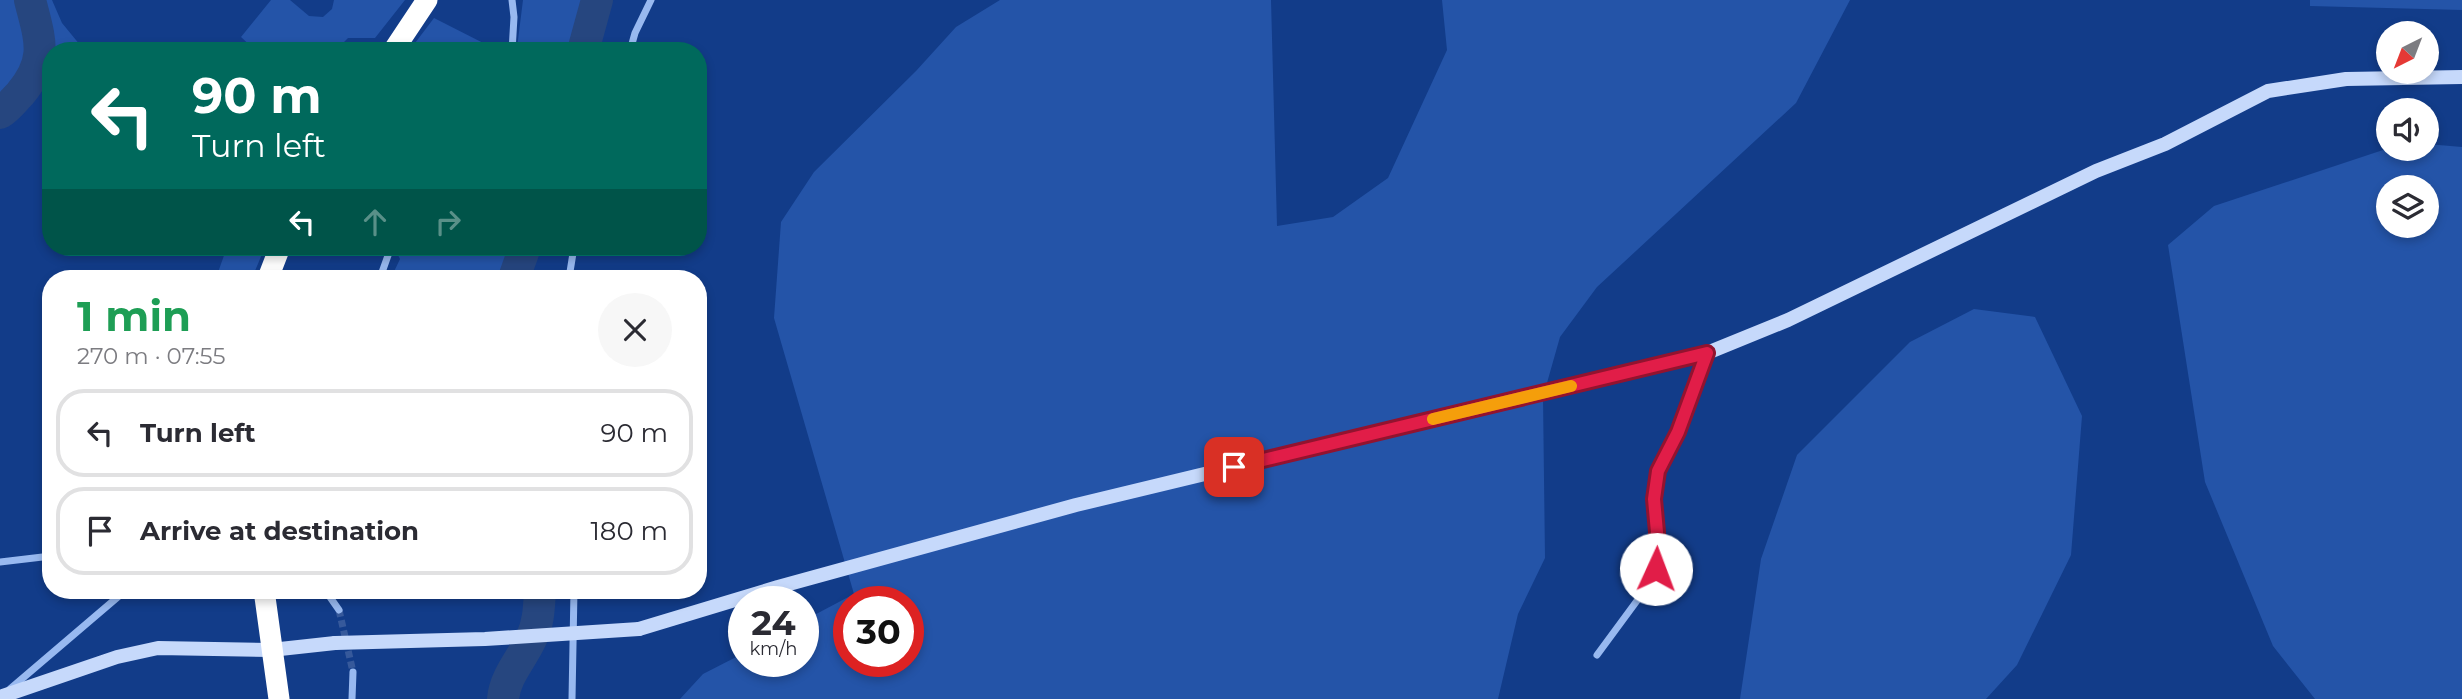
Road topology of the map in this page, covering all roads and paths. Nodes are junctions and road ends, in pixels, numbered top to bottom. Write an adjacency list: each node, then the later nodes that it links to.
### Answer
1 (427, 0): 4 (highway)
2 (512, 0): 5 (street)
3 (651, 0): 6 (street)
4 (399, 42)
5 (513, 42)
6 (632, 42)
7 (2462, 77): 8 (street)
8 (1707, 353): 16 (street, bridge); 17 (street)
9 (42, 557): 10 (street)
10 (0, 562)
11 (115, 599): 19 (street)
12 (265, 599): 16 (highway)
13 (331, 599): 15 (street)
14 (574, 599): 22 (street)
15 (339, 610)
16 (271, 650): 19 (street); 20 (highway)
17 (1597, 654)
18 (353, 672): 21 (street)
19 (1, 697)
20 (279, 699)
21 (352, 699)
22 (572, 699)

